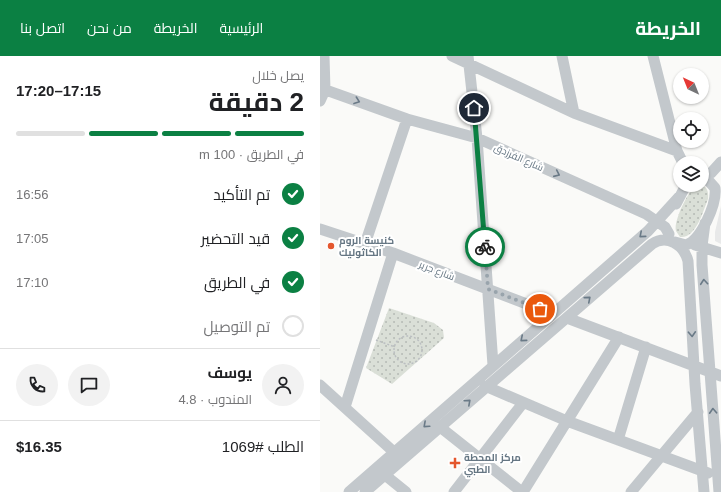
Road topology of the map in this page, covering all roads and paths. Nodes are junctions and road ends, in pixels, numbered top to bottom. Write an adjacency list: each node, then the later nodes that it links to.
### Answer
1 (324, 56): 6 (street)
2 (452, 56): 5 (street)
3 (562, 56): 8 (street)
4 (653, 56): 11 (street)
5 (469, 60): 8 (street); 10 (street)
6 (323, 89): 7 (street); 9 (street, شارع الفرزدق, one-way to 9)
7 (320, 101)
8 (574, 113): 11 (street)
9 (407, 119): 10 (street, شارع الفرزدق); 26 (street)
10 (477, 138): 21 (street, شارع الفرزدق, one-way to 21); 31 (street)
11 (677, 151): 12 (street)
12 (680, 156)
13 (721, 162): 14 (street)
14 (709, 173)
15 (709, 181): 19 (street)
16 (721, 188): 19 (street)
17 (682, 192): 18 (street)
18 (679, 197): 20 (street); 25 (street)
19 (714, 201): 23 (street)
20 (670, 209): 21 (street); 22 (street)
21 (646, 214): 22 (street, شارع الفرزدق)
22 (658, 221): 25 (street, شارع الفرزدق); 32 (street, one-way to 32)
23 (704, 226): 27 (street); 28 (street); 29 (street)
24 (320, 229): 26 (street, شارع جرير)
25 (669, 234): 27 (street, شارع الفرزدق)
26 (365, 244): 30 (street, شارع جرير)
27 (682, 244): 28 (street); 33 (street, one-way to 27); 39 (street, شارع الفرزدق, one-way to 39)
28 (702, 246): 29 (street); 40 (street, one-way to 28)
29 (718, 251)
30 (393, 253): 31 (street, شارع جرير); 34 (street)
31 (488, 289): 32 (street, شارع جرير); 38 (street)
32 (553, 314): 38 (street, one-way to 38)
33 (567, 318): 35 (street); 42 (street)
34 (366, 337): 36 (path); 44 (street)
35 (619, 337): 37 (street); 46 (street)
36 (395, 347): 36 (path)
37 (646, 347): 39 (street); 48 (street)
38 (493, 365): 49 (street, one-way to 49)
39 (694, 366): 40 (street); 45 (street, شارع الفرزدق)
40 (716, 374): 54 (street, one-way to 40)
41 (320, 385): 44 (street)
42 (485, 386): 43 (street); 47 (street, one-way to 42)
43 (523, 403): 46 (street); 51 (street)
44 (345, 406): 49 (street)
45 (698, 412): 50 (street); 52 (street, شارع الفرزدق)
46 (567, 421): 48 (street); 59 (street)
47 (440, 427): 51 (street); 53 (street)
48 (618, 440): 50 (street)
49 (395, 453): 55 (street)
50 (660, 456): 52 (street); 60 (street)
51 (480, 460): 58 (street); 59 (street)
52 (703, 472): 54 (street); 61 (street, شارع الفرزدق)
53 (386, 475): 56 (street); 57 (street)
54 (719, 478): 62 (street)
55 (349, 492)
56 (365, 492)
57 (406, 492)
58 (454, 492)
59 (523, 492)
60 (631, 492)
61 (704, 492)
62 (719, 492)

